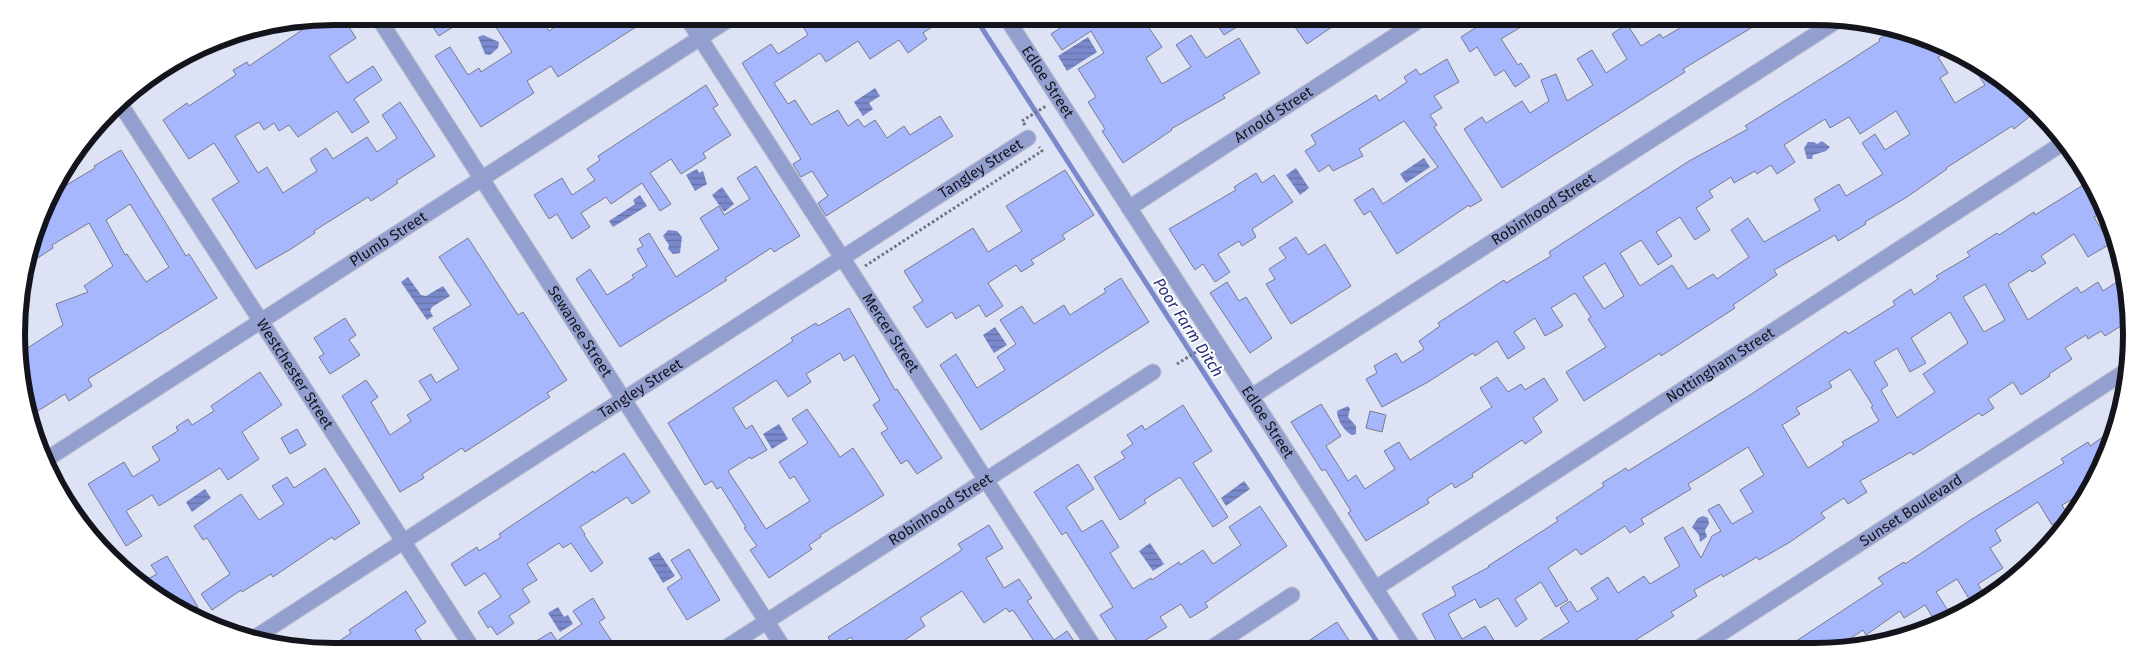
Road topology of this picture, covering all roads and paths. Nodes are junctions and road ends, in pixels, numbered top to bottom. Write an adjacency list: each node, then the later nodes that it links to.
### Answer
1 (383, 25): 13 (street, Sewanee Street)
2 (692, 25): 7 (street, Mercer Street)
3 (720, 25): 7 (street, Plumb Street)
4 (1010, 25): 14 (street, Edloe Street)
5 (1412, 25): 14 (street, Arnold Street)
6 (1829, 26): 21 (street, Robinhood Street)
7 (700, 38): 13 (street, Plumb Street); 15 (street, Mercer Street)
8 (1043, 108): 10 (path)
9 (123, 109): 16 (street, Westchester Street)
10 (1022, 121)
11 (1028, 138): 15 (street, Tangley Street)
12 (2059, 146): 26 (street, Nottingham Street)
13 (482, 179): 16 (street, Plumb Street); 22 (street, Sewanee Street)
14 (1129, 208): 21 (street, Edloe Street)
15 (842, 258): 22 (street, Tangley Street); 24 (street, Mercer Street)
16 (261, 321): 23 (street, Plumb Street); 25 (street, Westchester Street)
17 (1201, 350): 18 (path)
18 (1177, 364)
19 (1153, 372): 24 (street, Robinhood Street)
20 (2120, 375): 36 (street, Sunset Boulevard)
21 (1252, 396): 26 (street, Edloe Street)
22 (624, 399): 25 (street, Tangley Street); 28 (street, Sewanee Street)
23 (51, 456)
24 (986, 480): 28 (street, Robinhood Street); 33 (street, Mercer Street)
25 (403, 542): 29 (street, Tangley Street); 30 (street, Westchester Street)
26 (1376, 588): 35 (street, Edloe Street)
27 (1292, 595): 34 (street)
28 (767, 621): 31 (street, Robinhood Street); 32 (street, Sewanee Street)
29 (261, 634)
30 (468, 643)
31 (733, 643)
32 (781, 643)
33 (1091, 643)
34 (1219, 643)
35 (1411, 643)
36 (1706, 643)

